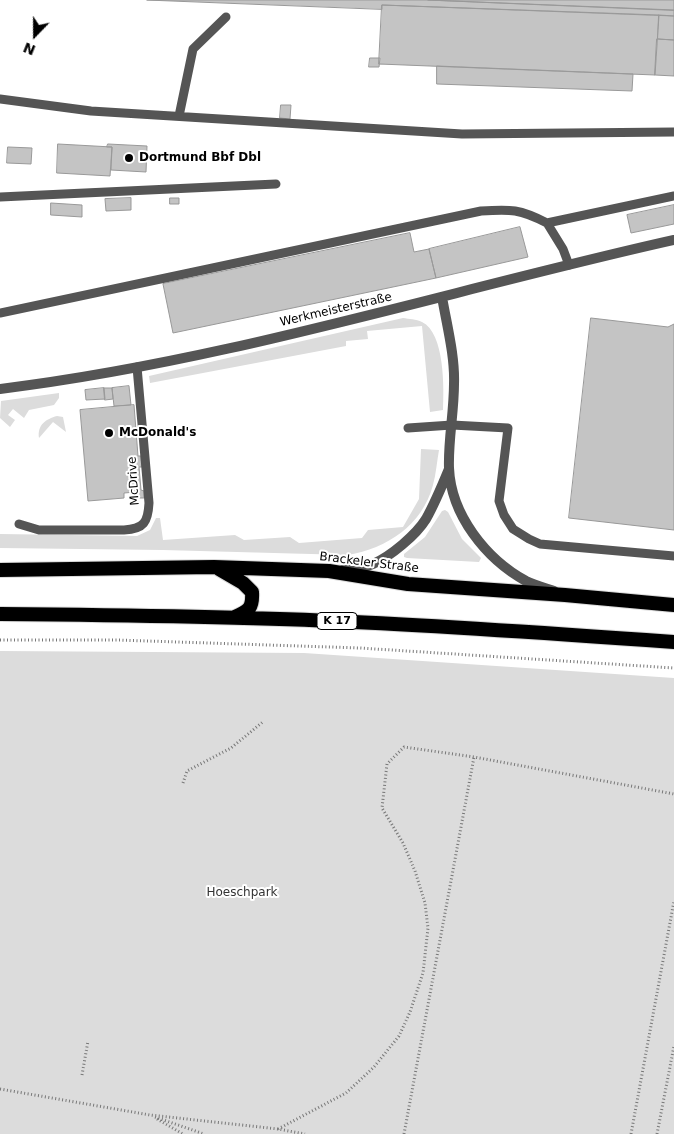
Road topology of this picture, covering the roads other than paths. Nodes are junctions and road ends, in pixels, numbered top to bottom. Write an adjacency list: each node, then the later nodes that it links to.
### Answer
1 (226, 17): 3 (lane)
2 (0, 99): 3 (lane)
3 (179, 116): 4 (lane)
4 (674, 132)
5 (276, 184): 7 (lane)
6 (674, 196): 8 (lane)
7 (0, 197)
8 (547, 223): 10 (lane); 12 (lane)
9 (674, 240): 10 (street, Werkmeisterstraße)
10 (569, 266): 11 (street, Werkmeisterstraße)
11 (442, 297): 13 (street, Werkmeisterstraße); 15 (street)
12 (0, 313)
13 (137, 367): 14 (street, Werkmeisterstraße); 18 (lane, McDrive)
14 (0, 389)
15 (452, 425): 16 (lane); 17 (street); 19 (lane)
16 (408, 428)
17 (449, 468): 22 (street); 23 (street)
18 (19, 524)
19 (674, 556)
20 (214, 567): 21 (highway, Brackeler Straße); 22 (highway, Brackeler Straße); 26 (highway)
21 (0, 570)
22 (329, 572): 23 (highway, Brackeler Straße)
23 (565, 595): 24 (highway, Brackeler Straße)
24 (674, 605)
25 (0, 614): 26 (highway, K 17)
26 (234, 618): 27 (highway, K 17)
27 (674, 642)

